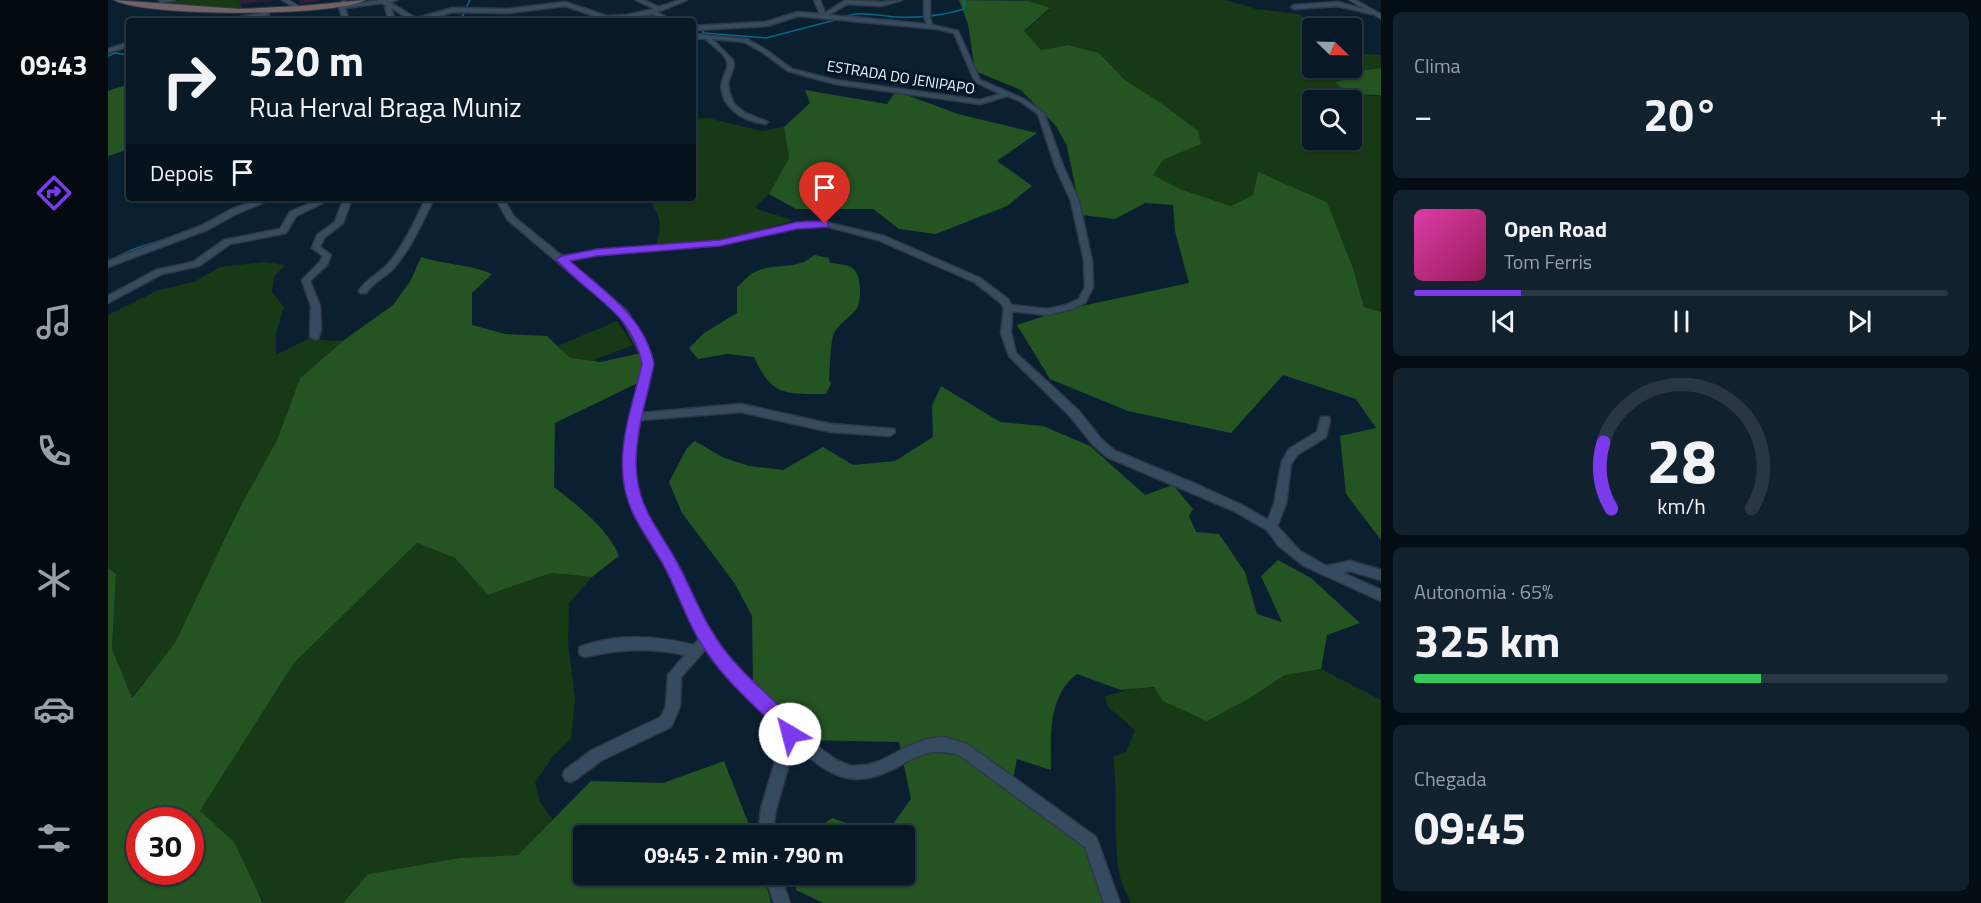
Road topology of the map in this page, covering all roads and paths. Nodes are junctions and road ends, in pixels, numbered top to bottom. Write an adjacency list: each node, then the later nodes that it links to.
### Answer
1 (117, 0): 15 (main road)
2 (172, 0): 13 (street)
3 (284, 0): 17 (street)
4 (362, 0): 14 (main road)
5 (394, 0): 16 (street)
6 (639, 0): 19 (street)
7 (684, 0): 19 (street)
8 (817, 0): 22 (street)
9 (899, 0): 10 (street); 22 (street)
10 (909, 0)
11 (927, 0): 32 (street)
12 (1352, 0): 20 (street)
13 (160, 1): 15 (street)
14 (344, 4): 16 (street); 17 (main road)
15 (152, 5): 21 (main road)
16 (388, 7): 26 (street); 27 (street)
17 (299, 8): 21 (main road)
18 (1294, 8): 20 (street)
19 (656, 11): 29 (street); 31 (street)
20 (1371, 12): 23 (street)
21 (270, 13): 24 (street); 25 (street)
22 (823, 17): 32 (street); 33 (street)
23 (1381, 17)
24 (241, 18)
25 (267, 18)
26 (391, 18)
27 (410, 18)
28 (425, 18): 30 (street)
29 (607, 18)
30 (607, 18)
31 (666, 18)
32 (930, 26): 38 (street)
33 (696, 28)
34 (696, 36): 35 (street, ESTRADA DO JENIPAPO)
35 (707, 36): 38 (street, ESTRADA DO JENIPAPO); 39 (street)
36 (126, 45): 37 (street)
37 (108, 51)
38 (1006, 94): 49 (street)
39 (765, 122)
40 (262, 201): 46 (street)
41 (323, 201): 48 (street)
42 (347, 201): 50 (street)
43 (428, 201): 47 (street)
44 (501, 201): 45 (street)
45 (562, 259): 49 (street); 51 (street)
46 (108, 264)
47 (363, 291)
48 (108, 300)
49 (1008, 308): 54 (street)
50 (315, 337)
51 (636, 417): 53 (street); 58 (street)
52 (1326, 420): 54 (street)
53 (890, 432)
54 (1270, 527): 55 (street)
55 (1325, 572): 56 (street); 57 (street)
56 (1381, 575)
57 (1381, 596)
58 (707, 639): 60 (street); 61 (street)
59 (585, 651): 60 (street)
60 (695, 651): 62 (street)
61 (791, 729): 63 (street); 66 (street)
62 (570, 775)
63 (766, 825)
64 (776, 885): 65 (street)
65 (782, 903)
66 (1112, 903)

